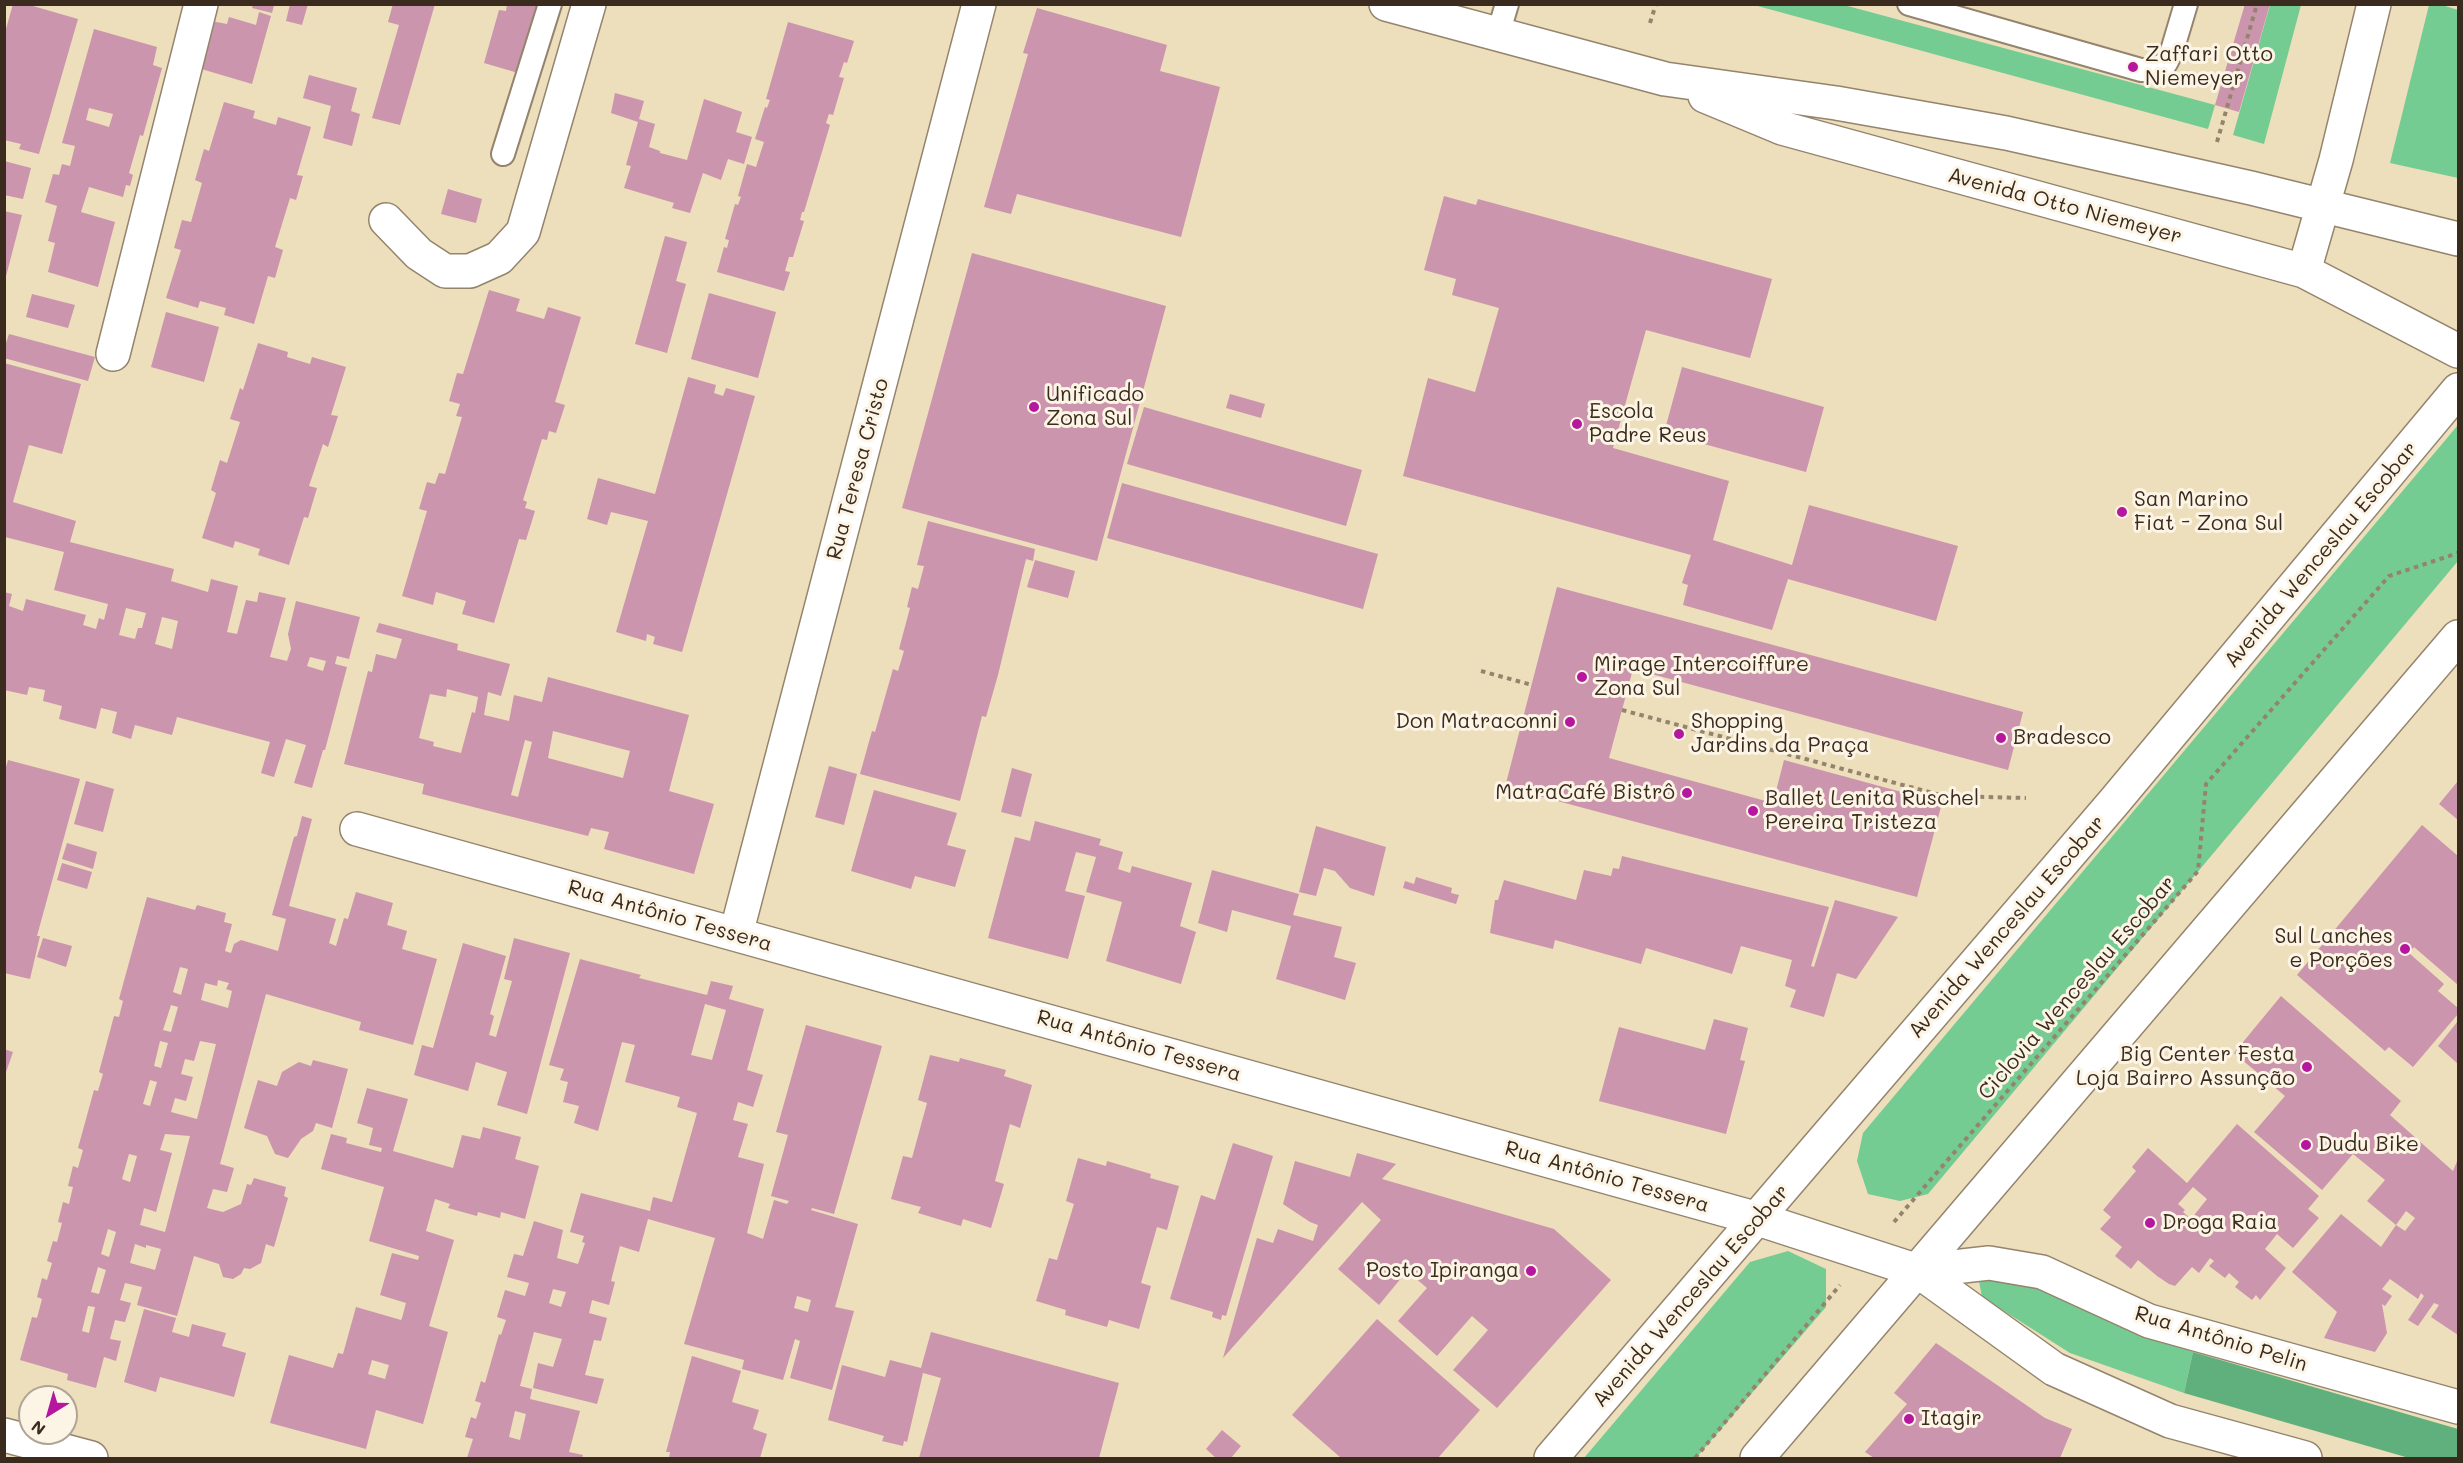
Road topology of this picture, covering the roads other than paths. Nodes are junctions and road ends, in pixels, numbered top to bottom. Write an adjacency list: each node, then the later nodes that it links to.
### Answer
1 (201, 4): 17 (street)
2 (550, 4): 11 (lane)
3 (589, 4): 13 (street)
4 (979, 4): 21 (street, Rua Teresa Cristo)
5 (1386, 4): 9 (street, Avenida Otto Niemeyer)
6 (1909, 4): 7 (lane)
7 (2186, 4)
8 (2374, 4): 12 (street)
9 (1503, 19): 10 (street, Avenida Otto Niemeyer)
10 (1665, 79): 12 (street, Avenida Otto Niemeyer); 15 (street, Avenida Otto Niemeyer)
11 (503, 154)
12 (2323, 207): 14 (street, Avenida Otto Niemeyer); 15 (street)
13 (386, 220)
14 (2458, 239)
15 (2304, 271): 16 (street, Avenida Otto Niemeyer)
16 (2458, 351)
17 (113, 354)
18 (2458, 390): 22 (street, Avenida Wenceslau Escobar)
19 (2458, 637): 23 (street)
20 (357, 829): 21 (street, Rua Antônio Tessera)
21 (736, 934): 22 (street, Rua Antônio Tessera)
22 (1758, 1219): 23 (street, Rua Antônio Tessera); 27 (street, Avenida Wenceslau Escobar)
23 (1918, 1271): 24 (street, Rua Antônio Pelin); 28 (street); 29 (street)
24 (2458, 1407)
25 (4, 1435): 26 (street)
26 (91, 1458)
27 (1551, 1458)
28 (1757, 1458)
29 (2305, 1458)

